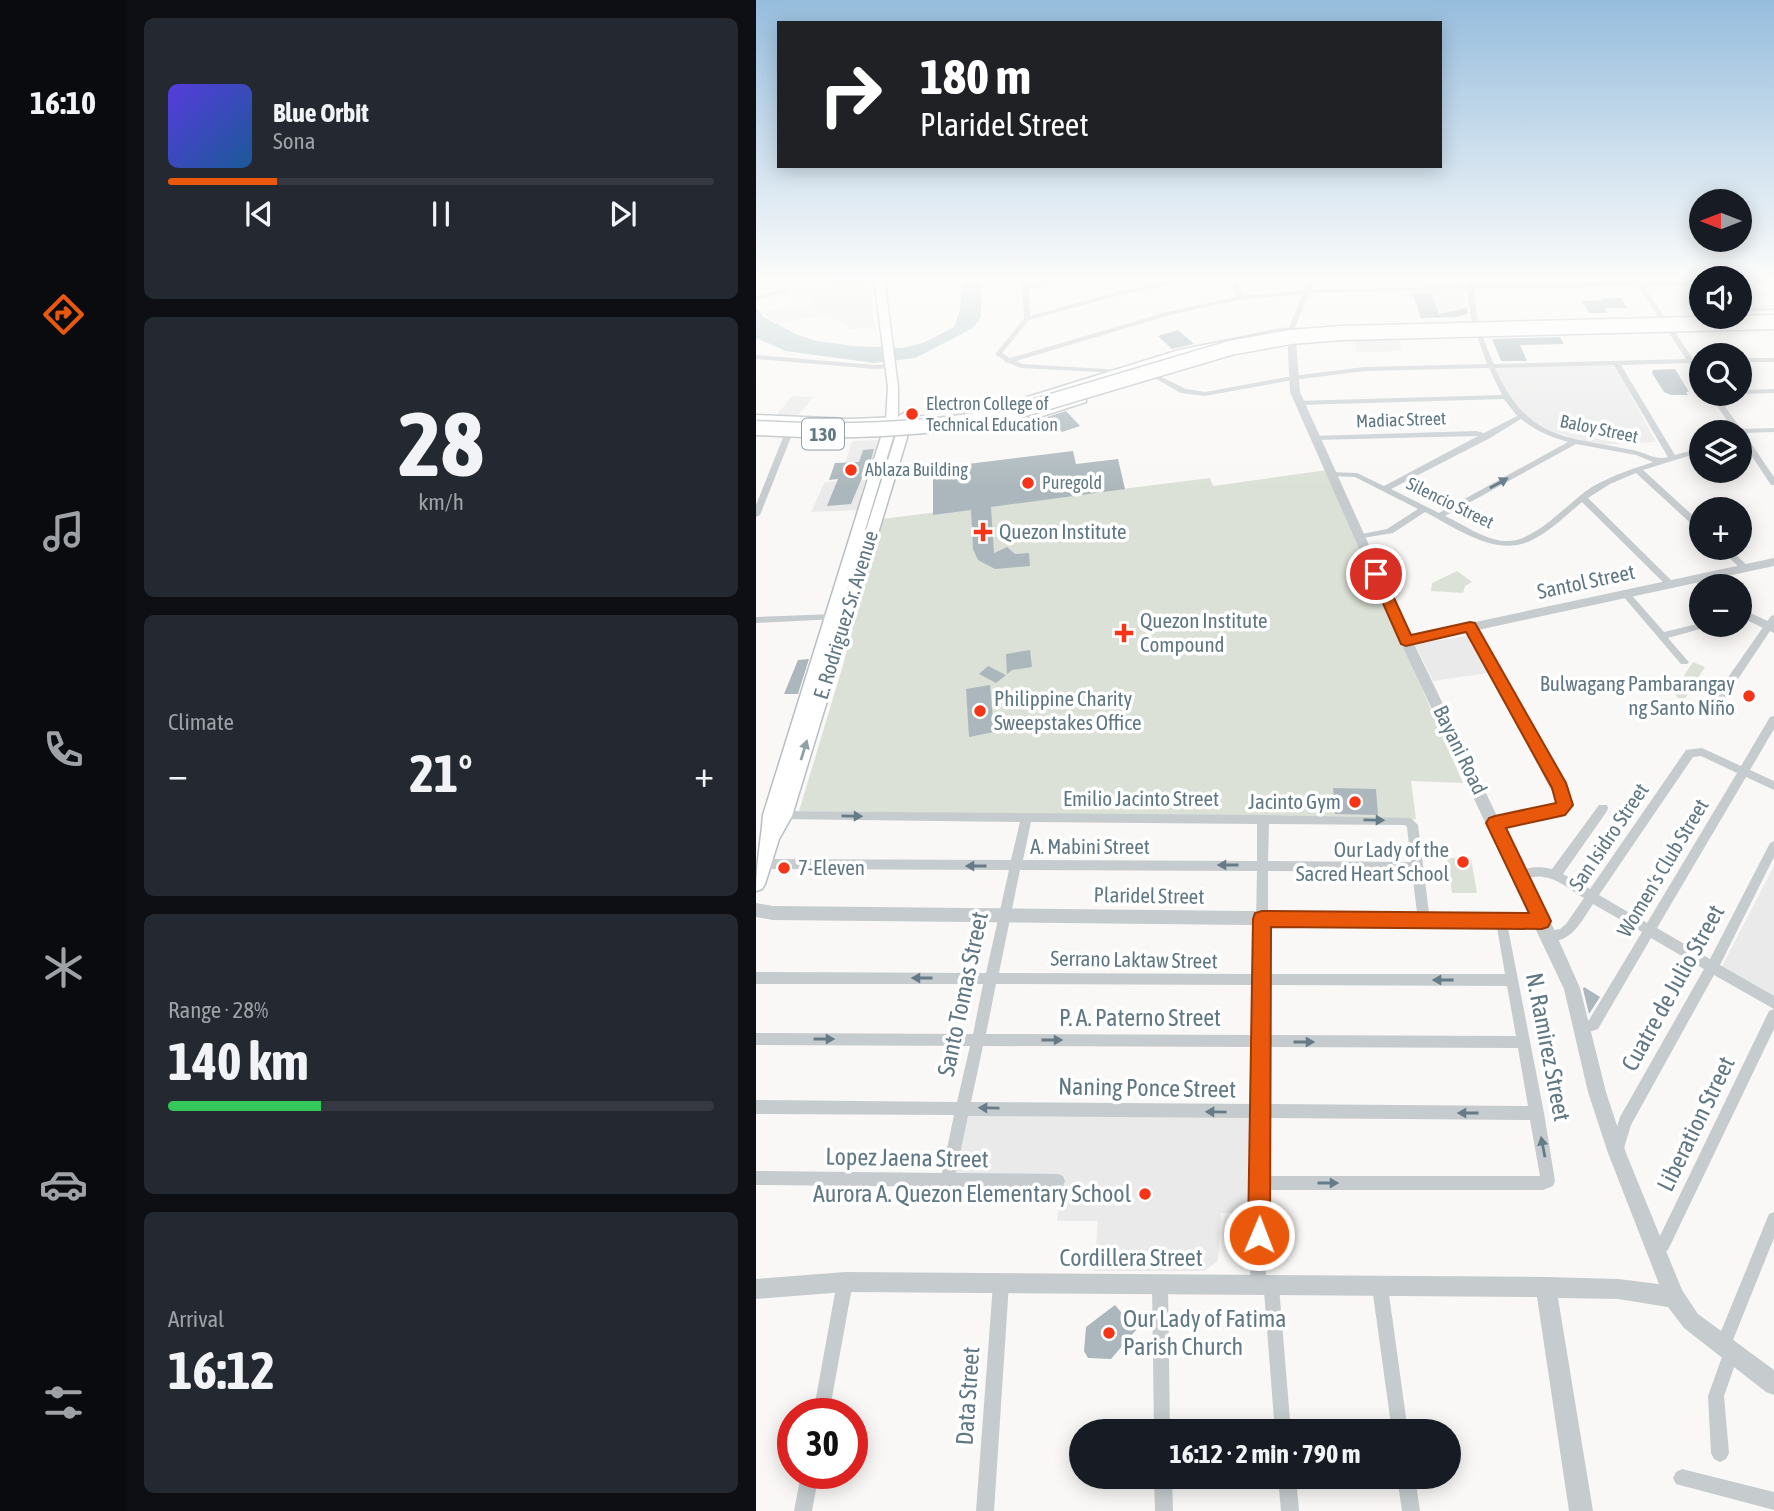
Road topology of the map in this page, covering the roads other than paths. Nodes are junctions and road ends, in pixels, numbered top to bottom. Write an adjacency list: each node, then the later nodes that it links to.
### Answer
1 (888, 348): 16 (main road, E. Rodriguez Sr. Avenue)
2 (1002, 348): 13 (street)
3 (1053, 348): 13 (street)
4 (1209, 348): 26 (highway, bridge)
5 (1210, 348): 18 (main road, 130)
6 (1240, 348): 27 (highway, bridge)
7 (1243, 348): 19 (main road, 130)
8 (1292, 348): 20 (street, Bayani Road)
9 (1484, 348): 17 (street, Baloy Street)
10 (756, 357): 16 (street)
11 (1752, 360): 12 (street)
12 (1774, 360)
13 (1007, 361): 18 (street)
14 (1689, 361): 15 (street)
15 (1616, 363): 17 (street); 37 (street)
16 (887, 365): 27 (main road, E. Rodriguez Sr. Avenue)
17 (1490, 365): 20 (street); 23 (street, Baloy Street)
18 (1121, 371): 27 (main road, 130)
19 (1153, 373): 20 (street); 27 (main road, 130); 27 (highway, bridge)
20 (1293, 378): 24 (street, Bayani Road)
21 (1774, 391): 22 (street)
22 (1752, 392)
23 (1504, 397): 24 (street); 25 (street, Baloy Street)
24 (1300, 403): 33 (street, Bayani Road)
25 (1520, 417): 32 (street); 34 (street, Baloy Street)
26 (756, 420): 27 (main road, 130)
27 (894, 428): 28 (highway, bridge); 30 (main road, 130); 59 (main road, E. Rodriguez Sr. Avenue); 72 (main road, E. Rodriguez Sr. Avenue, one-way to 27)
28 (756, 429): 30 (main road, 130)
29 (1774, 430): 31 (street)
30 (789, 432): 44 (street)
31 (1752, 434)
32 (1487, 436): 33 (street, Madiac Street); 43 (street)
33 (1315, 438): 40 (street, Bayani Road)
34 (1573, 442): 38 (street, Baloy Street); 48 (street, one-way to 34)
35 (1752, 452): 41 (street)
36 (1689, 454): 37 (street, Silencio Street)
37 (1674, 458): 38 (street, Silencio Street)
38 (1659, 463): 39 (street, Silencio Street)
39 (1638, 470): 45 (street, Silencio Street); 49 (street)
40 (1332, 474): 43 (street, Silencio Street); 50 (street, Bayani Road)
41 (1774, 484)
42 (756, 488): 44 (street)
43 (1386, 488): 46 (street, Silencio Street)
44 (767, 489): 47 (street)
45 (1583, 498): 48 (street, Silencio Street); 56 (street)
46 (1425, 508): 48 (street, Silencio Street); 50 (street)
47 (756, 515)
48 (1439, 516)
49 (1689, 517)
50 (1360, 537): 65 (street, Bayani Road)
51 (1736, 560): 53 (street)
52 (1774, 562): 53 (street, Santol Street)
53 (1745, 568): 54 (street, Santol Street)
54 (1729, 574)
55 (1689, 582): 56 (street, Santol Street)
56 (1669, 583): 57 (street, Santol Street)
57 (1625, 593): 62 (street, Santol Street); 64 (street)
58 (1752, 616): 61 (street)
59 (833, 617): 60 (street); 72 (main road, E. Rodriguez Sr. Avenue)
60 (756, 620)
61 (1772, 624): 67 (street)
62 (1470, 627): 65 (street, Santol Street); 75 (street)
63 (1689, 629): 64 (street)
64 (1662, 636): 66 (street)
65 (1406, 641): 75 (street, Bayani Road)
66 (1684, 663)
67 (1714, 706)
68 (1774, 720): 69 (street, Women's Club Street)
69 (1744, 771): 70 (street); 84 (street, San Isidro Street); 91 (street, Women's Club Street)
70 (1774, 786)
71 (1602, 808): 82 (street)
72 (778, 816): 73 (street, Emilio Jacinto Street, one-way to 73); 77 (main road, E. Rodriguez Sr. Avenue)
73 (1026, 818): 74 (street, Emilio Jacinto Street); 79 (street, Santo Tomas Street)
74 (1263, 819): 78 (street); 80 (street, Emilio Jacinto Street, one-way to 80)
75 (1495, 823): 81 (street, Bayani Road)
76 (1774, 846): 92 (street, Cuatre de Julio Street)
77 (762, 864): 79 (street, A. Mabini Street, one-way to 77); 83 (main road, E. Rodriguez Sr. Avenue)
78 (1261, 865): 79 (street, A. Mabini Street, one-way to 79); 80 (street, A. Mabini Street); 87 (street)
79 (1016, 866): 86 (street, Santo Tomas Street)
80 (1418, 867): 88 (street, Emilio Jacinto Street)
81 (1519, 875): 82 (street); 90 (street, Bayani Road)
82 (1555, 875): 84 (street)
83 (756, 884)
84 (1592, 897): 90 (street, San Isidro Street); 91 (street)
85 (756, 910): 86 (street, Plaridel Street)
86 (1005, 916): 87 (street, Plaridel Street); 94 (street, Santo Tomas Street)
87 (1262, 919): 88 (street, Plaridel Street); 96 (street)
88 (1424, 921): 89 (street, Plaridel Street)
89 (1502, 922): 90 (street, Plaridel Street); 95 (street, N. Ramirez Street)
90 (1545, 929): 99 (street, Bayani Road)
91 (1648, 929): 92 (street); 99 (street, Women's Club Street)
92 (1712, 967): 97 (street); 108 (street, Cuatre de Julio Street)
93 (756, 978): 94 (street, Serrano Laktaw Street, one-way to 93)
94 (991, 978): 96 (street, Serrano Laktaw Street); 101 (street, Santo Tomas Street)
95 (1512, 980): 96 (street, Serrano Laktaw Street, one-way to 96); 103 (street, N. Ramirez Street)
96 (1262, 981): 102 (street)
97 (1774, 1003)
98 (1774, 1015): 114 (street, Liberation Street)
99 (1581, 1029): 108 (street, Bayani Road)
100 (756, 1039): 101 (street, P. A. Paterno Street, one-way to 101)
101 (978, 1040): 102 (street, P. A. Paterno Street, one-way to 102); 105 (street, Santo Tomas Street)
102 (1261, 1042): 103 (street, P. A. Paterno Street, one-way to 103); 106 (street)
103 (1524, 1042): 107 (street, N. Ramirez Street)
104 (756, 1107): 105 (street, Naning Ponce Street)
105 (963, 1107): 106 (street, Naning Ponce Street, one-way to 105); 110 (street, Santo Tomas Street)
106 (1260, 1112): 107 (street, Naning Ponce Street, one-way to 106); 112 (street)
107 (1537, 1113): 112 (street, N. Ramirez Street, one-way to 107)
108 (1616, 1153): 114 (street, Bayani Road)
109 (756, 1178): 110 (street, Lopez Jaena Street)
110 (947, 1181): 111 (street, Lopez Jaena Street)
111 (1058, 1181)
112 (1260, 1184): 118 (street)
113 (1774, 1219): 123 (street)
114 (1655, 1250): 122 (street, Bayani Road)
115 (845, 1282): 116 (street, Cordillera Street); 121 (street, Cordillera Street); 125 (street)
116 (1001, 1284): 117 (street, Cordillera Street); 137 (street, Data Street)
117 (1160, 1285): 118 (street, Cordillera Street); 126 (street)
118 (1265, 1286): 119 (street, Cordillera Street); 127 (street)
119 (1380, 1287): 120 (street, Cordillera Street); 128 (street)
120 (1546, 1287): 122 (street, Cordillera Street); 141 (street)
121 (756, 1289)
122 (1674, 1297): 123 (street, Bayani Road)
123 (1727, 1350): 124 (street, Bayani Road); 129 (street)
124 (1774, 1384)
125 (824, 1398)
126 (1163, 1419)
127 (1281, 1419)
128 (1398, 1419)
129 (1720, 1453)
130 (1682, 1478): 135 (street)
131 (807, 1489): 136 (street)
132 (1163, 1489): 138 (street)
133 (1288, 1489): 139 (street)
134 (1408, 1489): 140 (street)
135 (1774, 1501)
136 (803, 1511)
137 (985, 1511)
138 (1164, 1511)
139 (1290, 1511)
140 (1411, 1511)
141 (1581, 1511)

